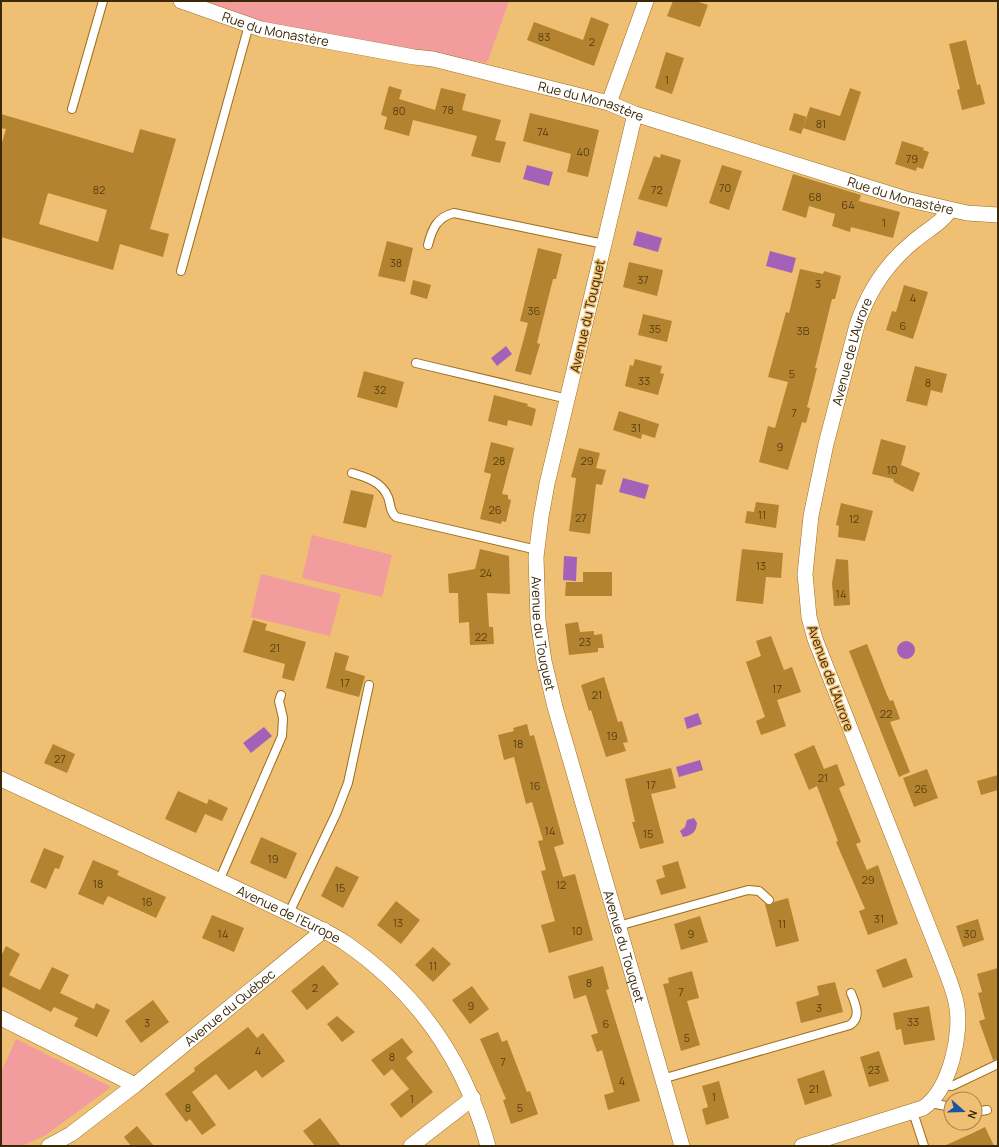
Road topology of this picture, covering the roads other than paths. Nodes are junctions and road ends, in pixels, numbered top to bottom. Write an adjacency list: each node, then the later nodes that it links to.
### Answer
1 (103, 1): 6 (lane)
2 (181, 1): 4 (street, Rue du Monastère)
3 (646, 1): 5 (street)
4 (250, 25): 5 (street, Rue du Monastère); 12 (lane)
5 (609, 103): 7 (street, Rue du Monastère)
6 (72, 108)
7 (635, 114): 8 (street, Rue du Monastère); 10 (street, Avenue du Touquet)
8 (950, 210): 9 (street, Rue du Monastère); 30 (street, Avenue de L'Aurore)
9 (998, 215)
10 (604, 244): 11 (lane); 14 (street, Avenue du Touquet)
11 (428, 245)
12 (181, 271)
13 (416, 363): 14 (lane)
14 (568, 399): 16 (street, Avenue du Touquet)
15 (352, 472): 16 (lane)
16 (537, 550): 23 (street, Avenue du Touquet)
17 (369, 685): 22 (lane)
18 (281, 695): 20 (lane)
19 (1, 779): 20 (street, Avenue de l'Europe)
20 (219, 881): 22 (street, Avenue de l'Europe)
21 (770, 900): 23 (lane)
22 (289, 914): 24 (street, Avenue de l'Europe)
23 (618, 926): 28 (street, Avenue du Touquet)
24 (324, 930): 29 (street, Avenue du Québec); 31 (street, Avenue de l'Europe)
25 (851, 993): 28 (lane)
26 (1, 1018): 29 (street)
27 (998, 1064): 30 (lane)
28 (662, 1079): 39 (street, Avenue du Touquet)
29 (135, 1085): 36 (street, Avenue du Québec)
30 (937, 1093): 32 (lane); 35 (street)
31 (473, 1098): 37 (street); 38 (street, Avenue de l'Europe)
32 (943, 1099)
33 (987, 1110): 34 (lane)
34 (983, 1111)
35 (913, 1112): 40 (street); 41 (lane)
36 (49, 1146)
37 (410, 1146)
38 (488, 1146)
39 (682, 1146)
40 (802, 1146)
41 (924, 1146)

